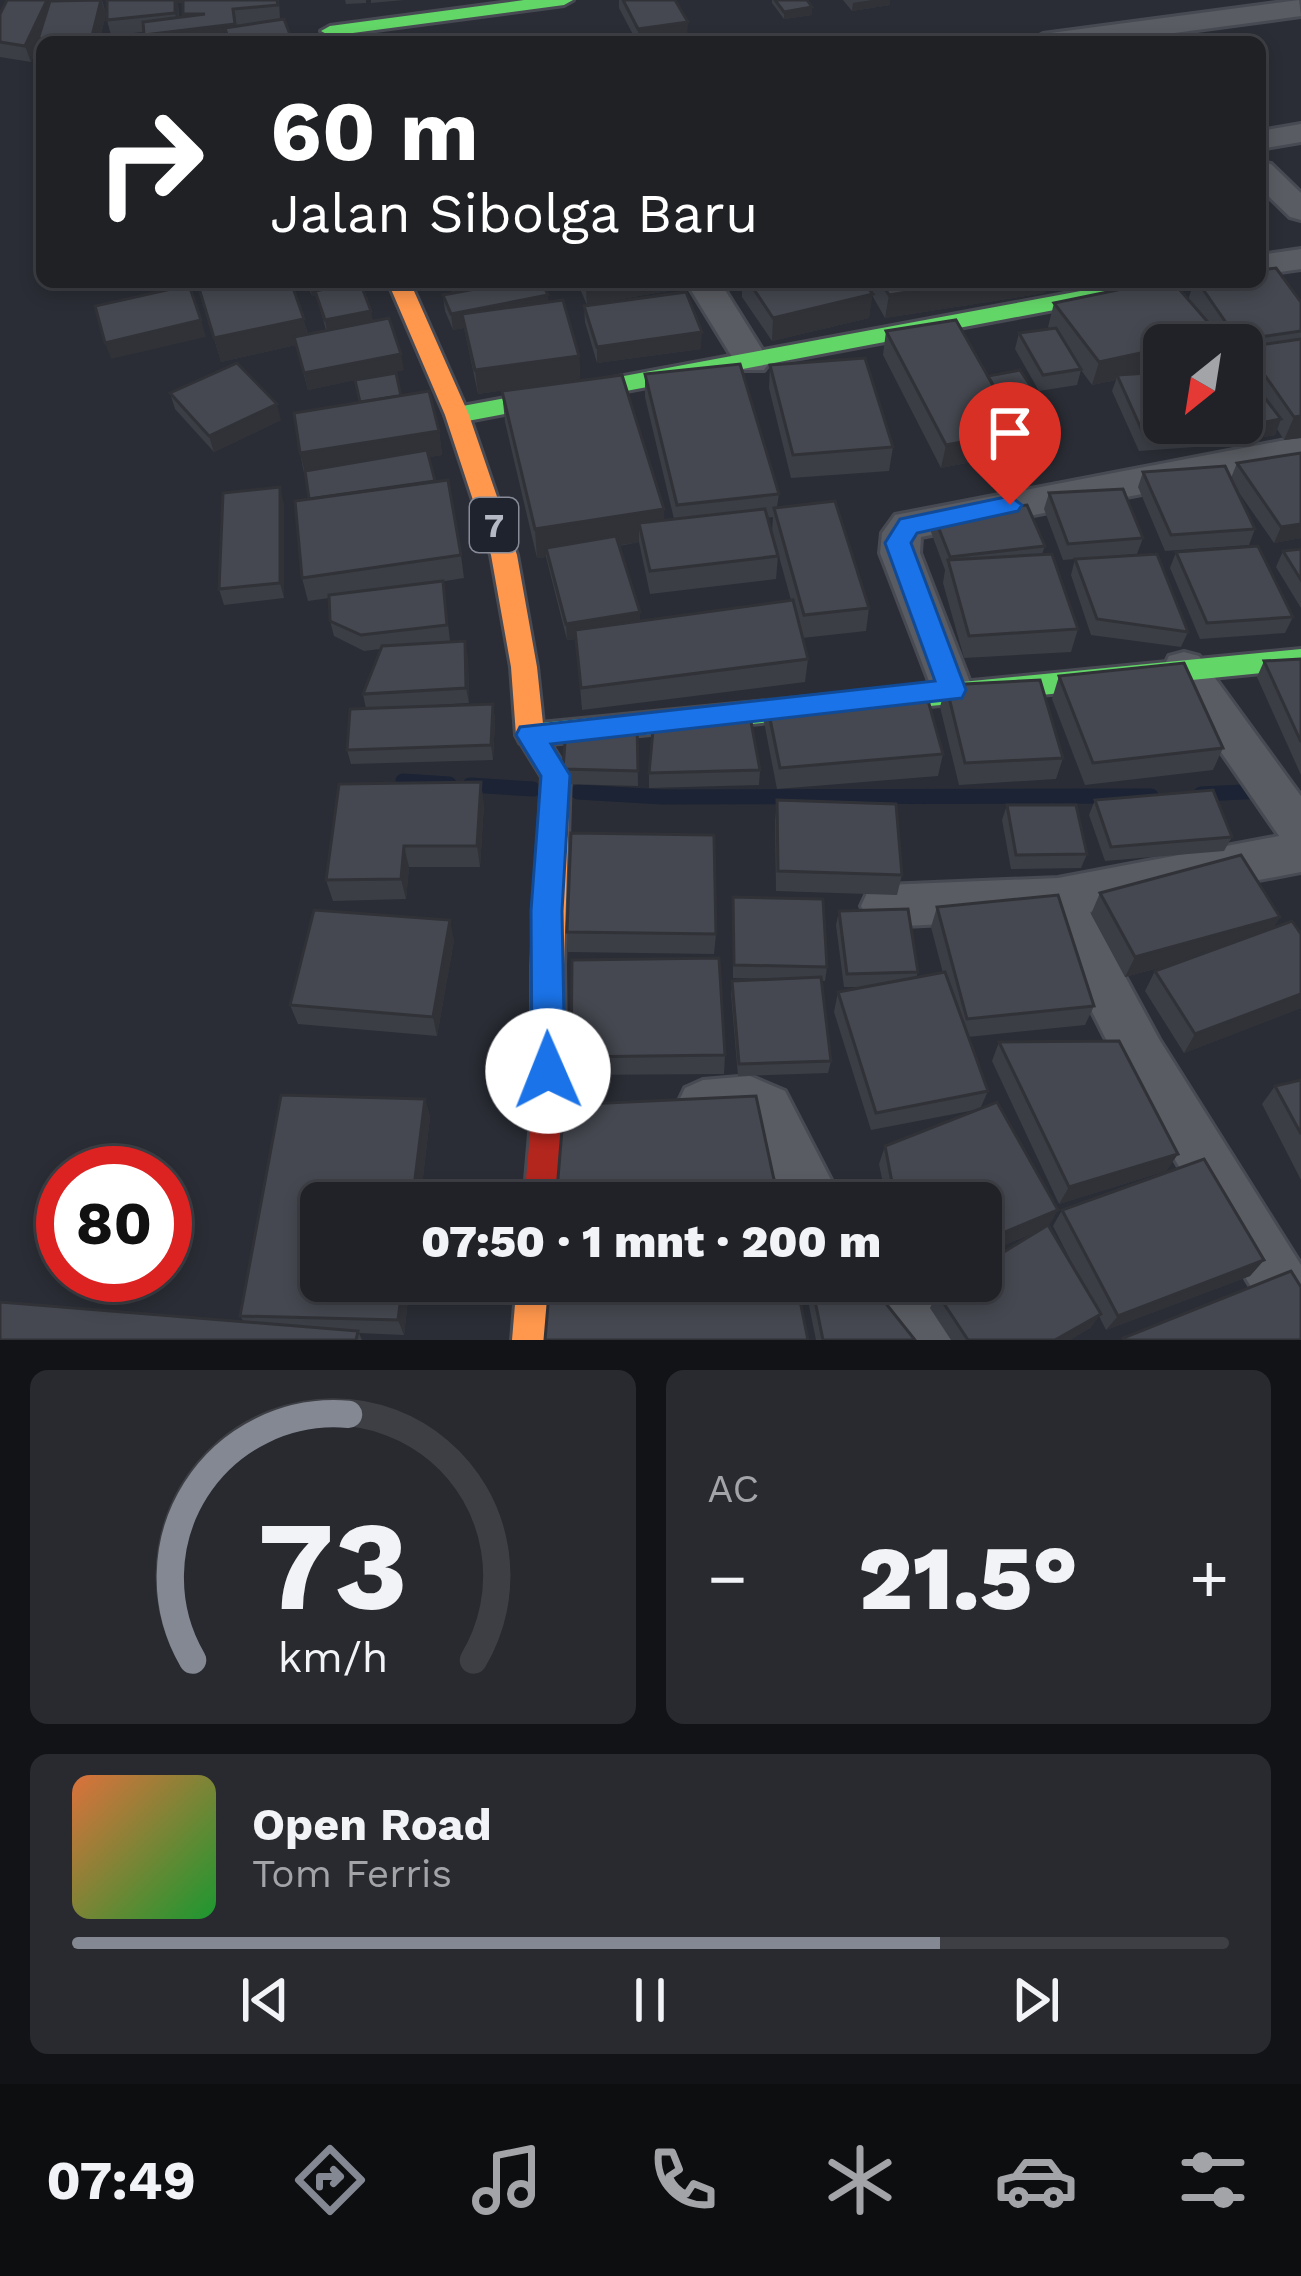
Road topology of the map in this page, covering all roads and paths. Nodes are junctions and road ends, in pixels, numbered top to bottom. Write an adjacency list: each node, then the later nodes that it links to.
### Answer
1 (322, 0): 5 (main road)
2 (564, 0): 5 (main road)
3 (1082, 0): 6 (street)
4 (1301, 8): 7 (street)
5 (332, 36)
6 (1117, 36)
7 (1124, 36)
8 (1301, 134): 9 (street)
9 (1266, 139)
10 (1266, 177): 11 (street)
11 (1301, 210)
12 (1301, 259): 13 (street)
13 (1266, 265)
14 (402, 288): 18 (main road, 7)
15 (707, 288): 17 (street)
16 (1134, 288): 17 (main road)
17 (752, 362): 18 (main road)
18 (458, 415): 23 (main road, 7)
19 (1301, 450): 22 (street)
20 (1301, 659): 21 (main road)
21 (1184, 668): 22 (main road); 24 (street)
22 (952, 690): 23 (main road)
23 (530, 735): 28 (main road, 7)
24 (1280, 803)
25 (1301, 852): 26 (street)
26 (1058, 898): 27 (street); 33 (street)
27 (885, 905)
28 (597, 1109): 29 (main road, 7); 30 (street)
29 (554, 1182)
30 (805, 1182)
31 (533, 1302): 34 (main road)
32 (896, 1302): 35 (street)
33 (1301, 1317)
34 (530, 1340)
35 (929, 1340)

